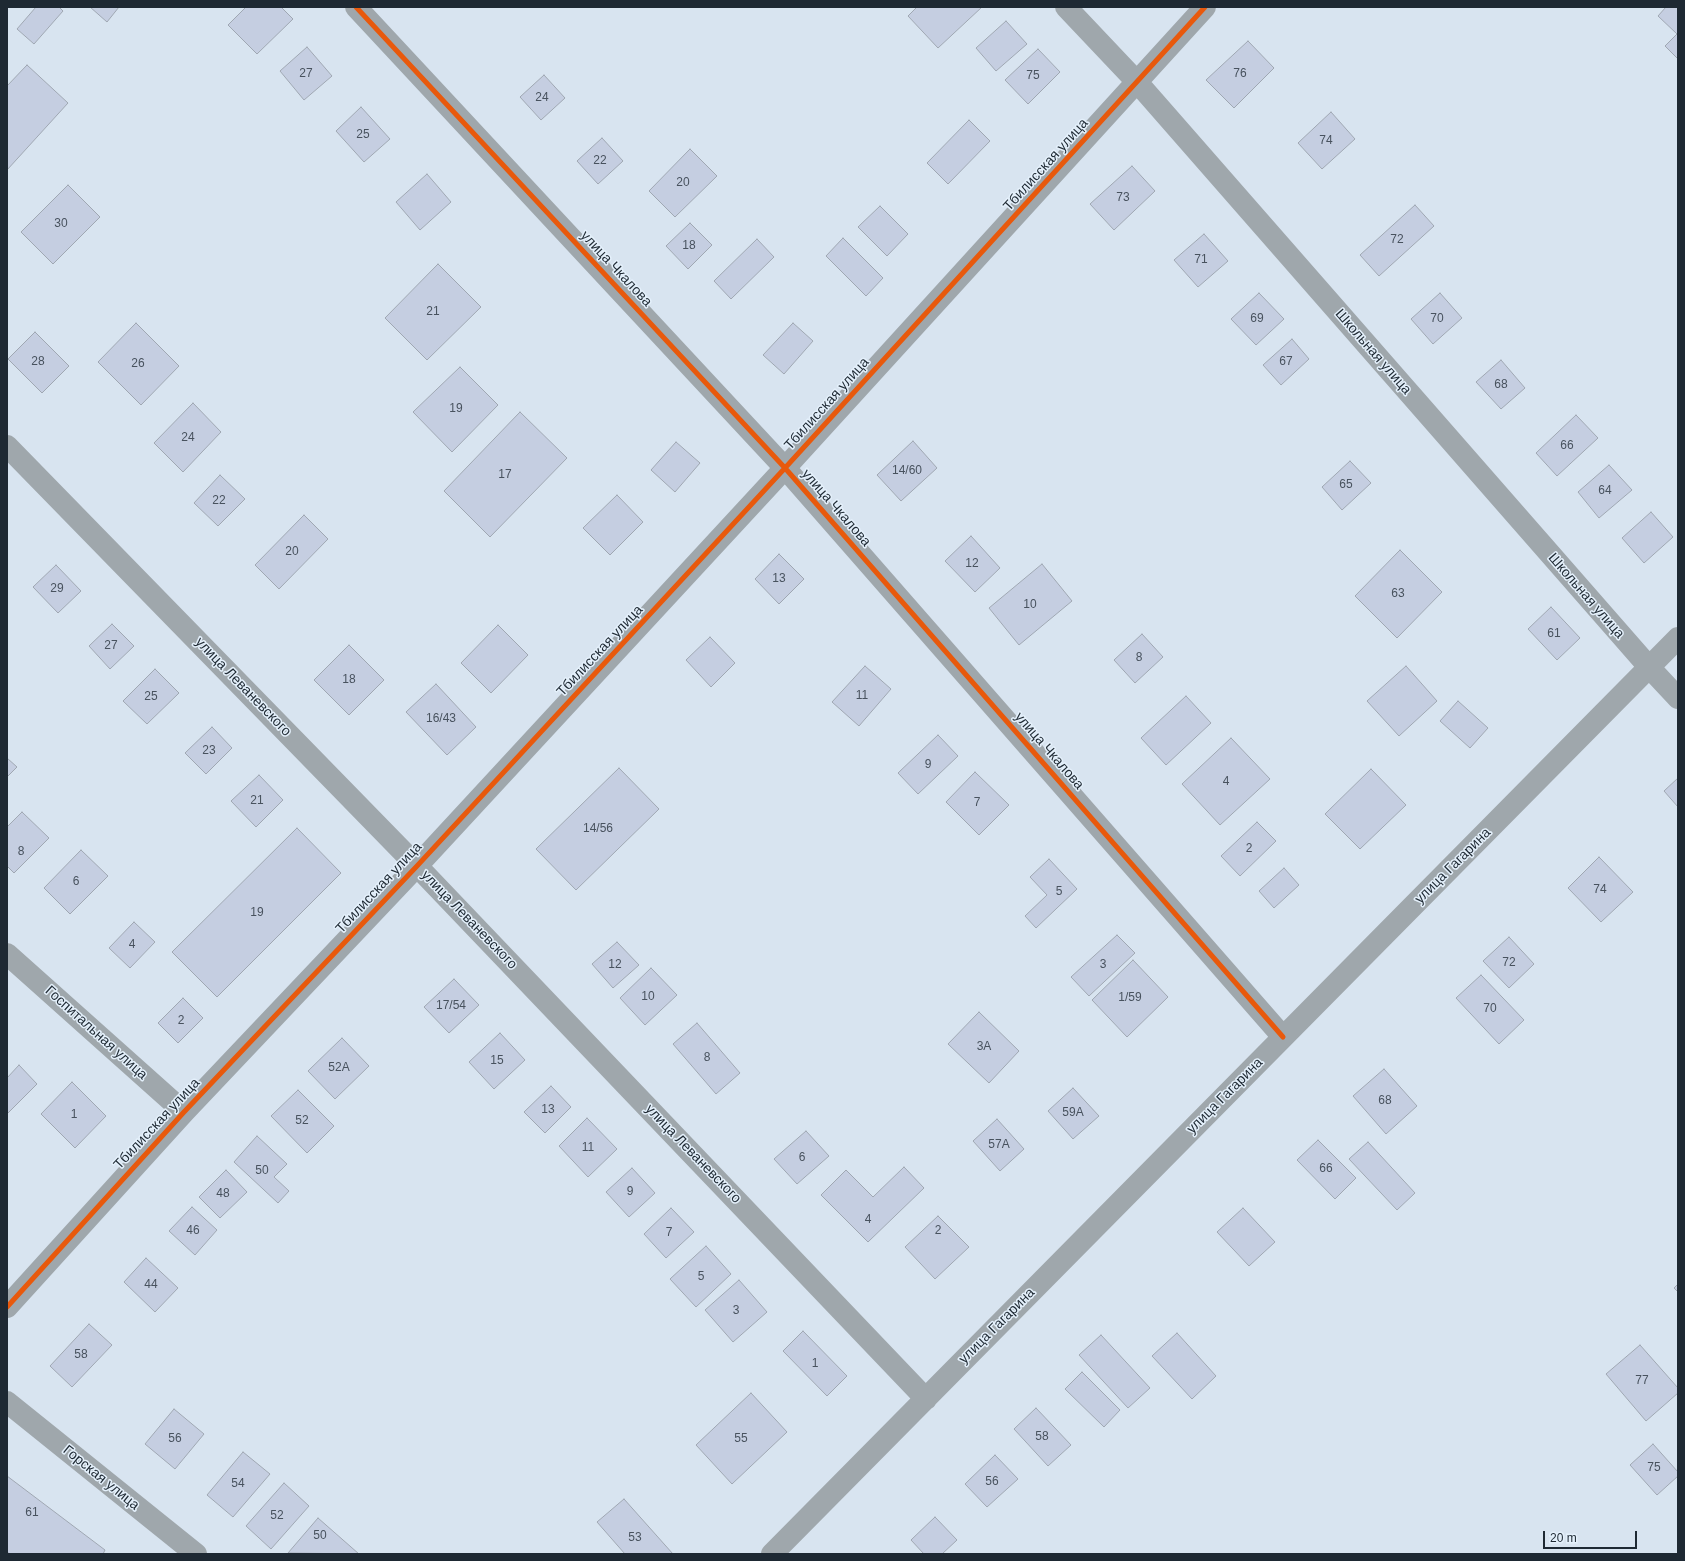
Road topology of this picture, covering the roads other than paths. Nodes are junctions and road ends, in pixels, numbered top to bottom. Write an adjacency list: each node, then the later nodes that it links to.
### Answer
1 (356, 7): 6 (street, улица Чкалова)
2 (1066, 7): 4 (street, Школьная улица)
3 (1205, 7): 4 (street, Тбилисская улица)
4 (1137, 82): 6 (street, Тбилисская улица); 8 (street, Школьная улица)
5 (7, 446): 10 (street, улица Леваневского)
6 (785, 468): 10 (street, Тбилисская улица); 12 (street, улица Чкалова)
7 (1678, 638): 8 (street, улица Гагарина)
8 (1649, 667): 9 (street, Школьная улица); 12 (street, улица Гагарина)
9 (1678, 698)
10 (417, 866): 13 (street, Тбилисская улица); 15 (street, улица Леваневского)
11 (7, 954): 13 (street, Госпитальная улица)
12 (1283, 1037): 15 (street, улица Гагарина)
13 (184, 1112): 14 (street, Тбилисская улица)
14 (7, 1307)
15 (926, 1399): 18 (street, улица Гагарина)
16 (7, 1402): 17 (street, Горская улица)
17 (196, 1554)
18 (772, 1554)

